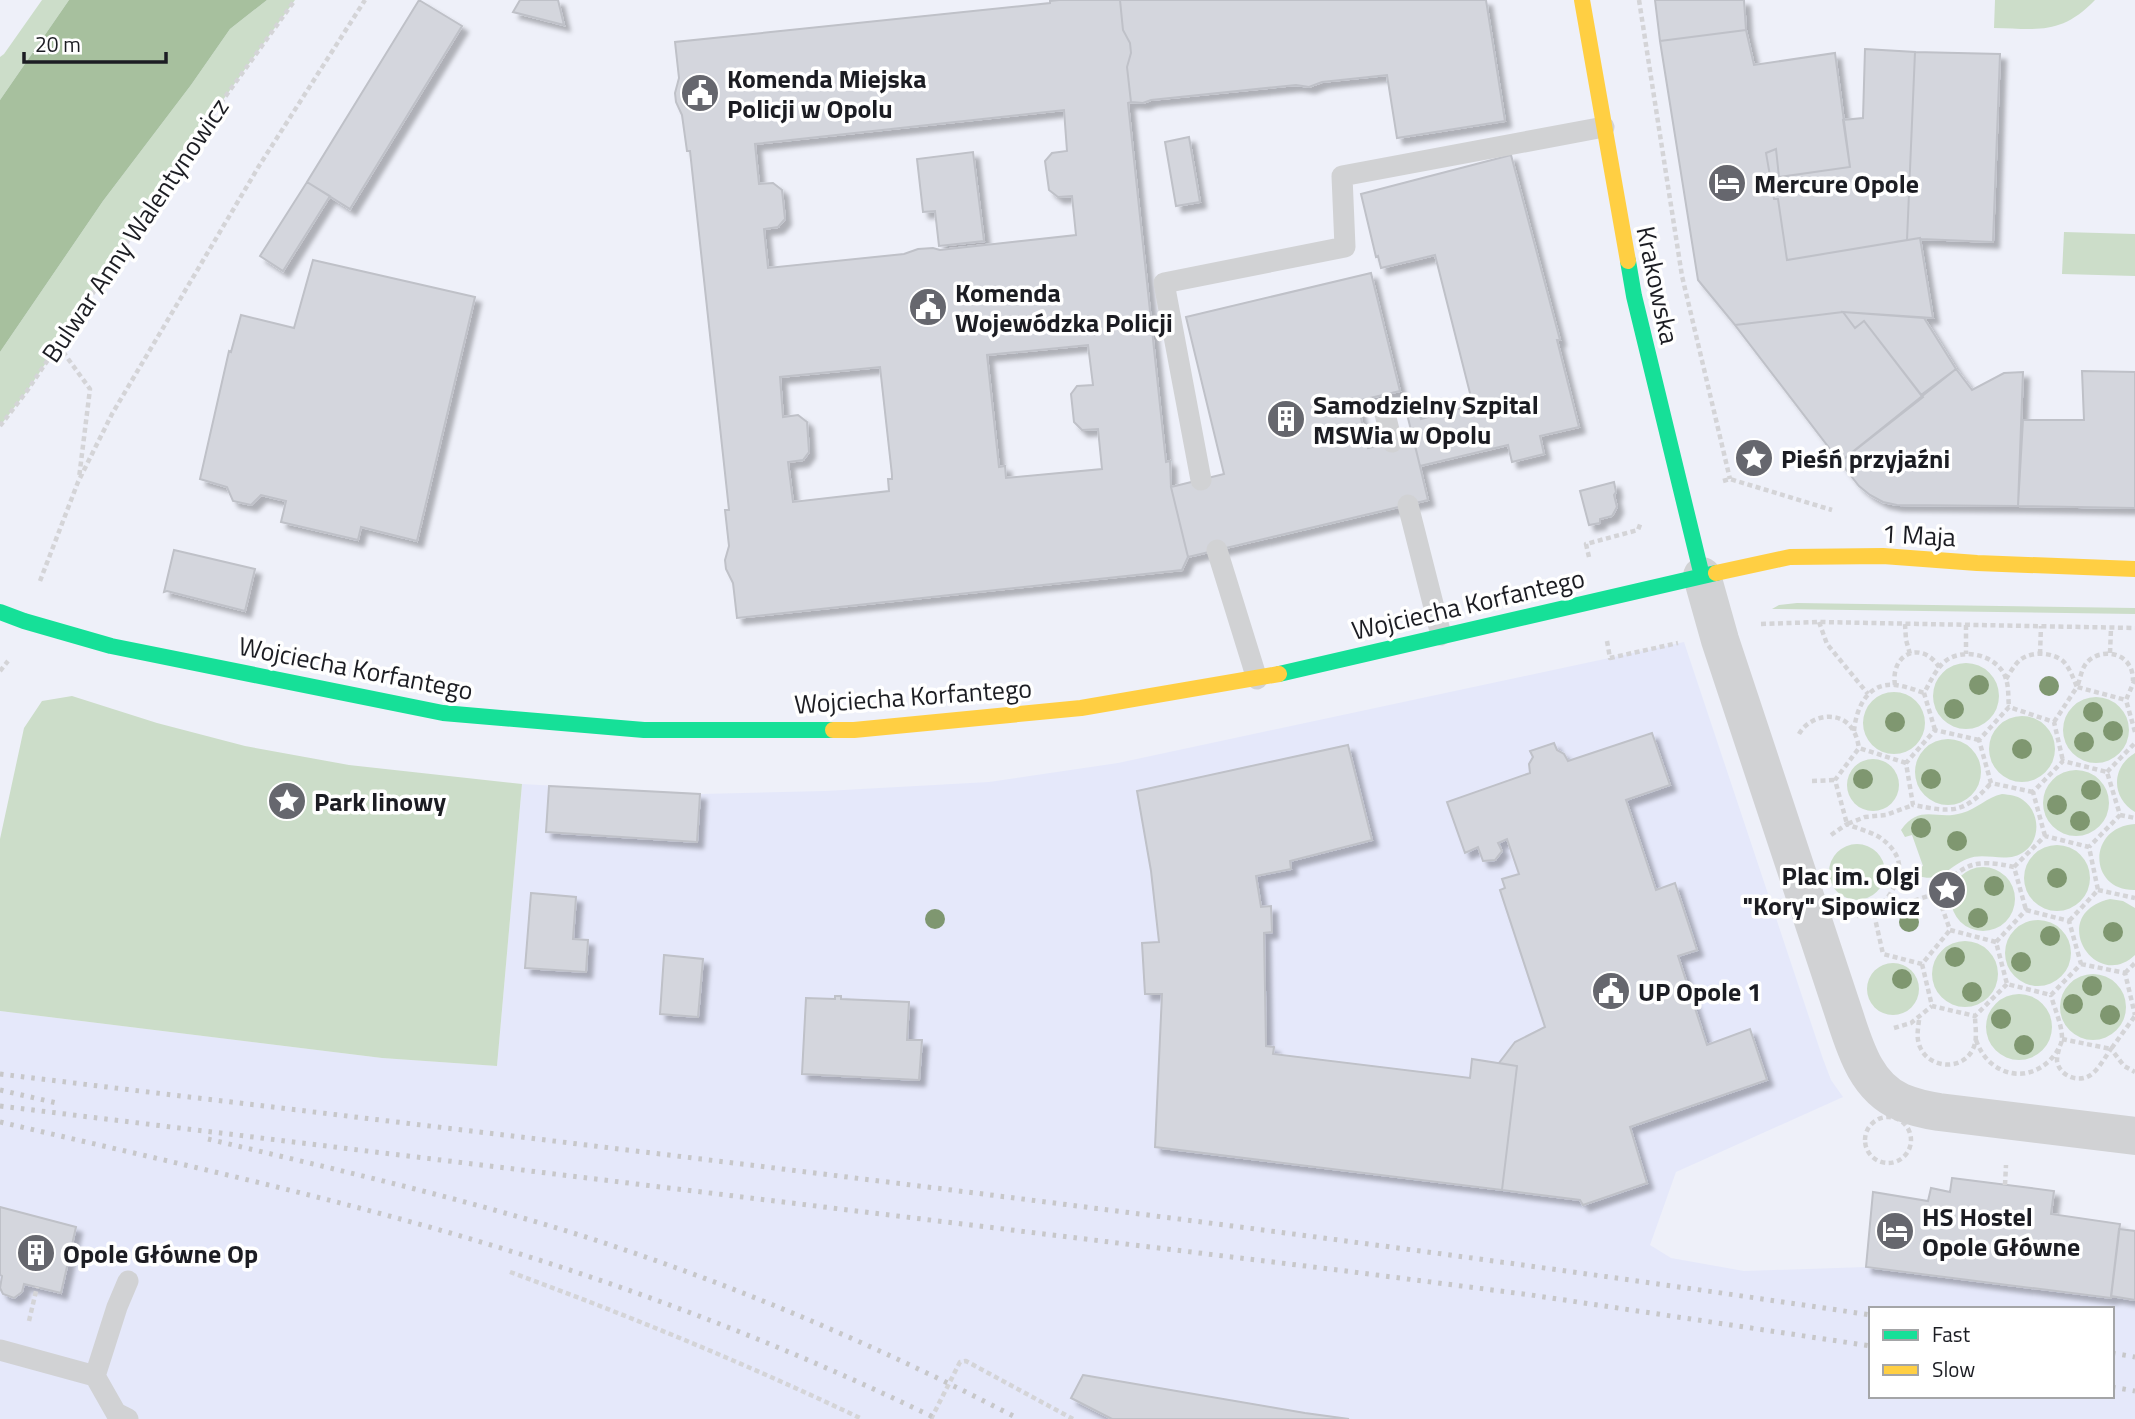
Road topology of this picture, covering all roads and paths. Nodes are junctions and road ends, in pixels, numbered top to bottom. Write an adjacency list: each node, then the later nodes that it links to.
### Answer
1 (295, 0): 6 (path, Bulwar Anny Walentynowicz)
2 (365, 0): 12 (path)
3 (1582, 0): 5 (street, Krakowska)
4 (1639, 0): 10 (path)
5 (1604, 127): 11 (lane); 17 (street, Krakowska)
6 (58, 345): 8 (path, Bulwar Anny Walentynowicz); 12 (path)
7 (1385, 415): 9 (lane)
8 (0, 426)
9 (1392, 442)
10 (1730, 479)
11 (1201, 480)
12 (78, 482): 19 (path)
13 (1408, 505): 27 (lane)
14 (1643, 519): 18 (path)
15 (1217, 550): 34 (lane)
16 (2135, 569): 17 (street, 1 Maja)
17 (1702, 576): 18 (street, Wojciecha Korfantego); 89 (street)
18 (1597, 598): 27 (street, Wojciecha Korfantego)
19 (11, 617): 33 (path); 34 (street, Wojciecha Korfantego)
20 (1819, 622): 21 (path); 22 (path); 40 (path)
21 (1757, 624)
22 (1905, 624): 23 (path); 29 (path)
23 (1966, 625): 24 (path); 30 (path)
24 (2040, 626): 25 (path); 31 (path)
25 (2110, 628): 26 (path); 28 (path)
26 (2135, 628)
27 (1441, 635): 34 (street, Wojciecha Korfantego)
28 (2110, 653): 36 (path); 38 (path)
29 (1910, 654): 32 (path); 37 (path)
30 (1966, 654): 32 (path); 35 (path)
31 (2040, 654): 35 (path); 38 (path)
32 (1939, 667): 39 (path)
33 (0, 671)
34 (1256, 679)
35 (2006, 679): 42 (path)
36 (2134, 680): 41 (path)
37 (1895, 685): 39 (path); 40 (path)
38 (2077, 687): 41 (path); 43 (path)
39 (1923, 693): 44 (path)
40 (1868, 694): 45 (path)
41 (2126, 700): 46 (path)
42 (2009, 707): 43 (path); 48 (path)
43 (2054, 722): 51 (path)
44 (1935, 730): 48 (path); 52 (path)
45 (1854, 731): 47 (path); 50 (path)
46 (2135, 732)
47 (1798, 736)
48 (1979, 740): 56 (path)
49 (2135, 743): 53 (path)
50 (1859, 748): 52 (path); 61 (path)
51 (2063, 761): 53 (path); 57 (path)
52 (1906, 764): 58 (path)
53 (2107, 772): 59 (path)
54 (1809, 775): 55 (path)
55 (1819, 779)
56 (1991, 783): 57 (path); 58 (path)
57 (2033, 792): 62 (path)
58 (1913, 805): 61 (path)
59 (2120, 815): 60 (path); 64 (path)
60 (2135, 818)
61 (1847, 824): 63 (path); 70 (path)
62 (2045, 836): 64 (path); 65 (path)
63 (1827, 839)
64 (2089, 846): 66 (path)
65 (2014, 867): 67 (path); 69 (path)
66 (2098, 890): 68 (path); 72 (path)
67 (1937, 893): 70 (path); 73 (path)
68 (2135, 898)
69 (2026, 910): 72 (path); 74 (path)
70 (1874, 914): 71 (path); 76 (path)
71 (1849, 916)
72 (2069, 921): 77 (path)
73 (1950, 930): 74 (path); 76 (path)
74 (1996, 942): 79 (path)
75 (2135, 962): 78 (path)
76 (1922, 964): 81 (path)
77 (2081, 964): 78 (path); 80 (path)
78 (2125, 973): 83 (path)
79 (2007, 984): 80 (path); 82 (path)
80 (2051, 995): 84 (path)
81 (1932, 1006): 82 (path); 85 (path)
82 (1975, 1016): 85 (path)
83 (2135, 1016): 87 (path)
84 (2062, 1039): 86 (path); 87 (path)
85 (1976, 1040): 86 (path)
86 (2059, 1048): 87 (path)
87 (2111, 1049): 88 (path)
88 (2135, 1072)
89 (2135, 1136)
90 (510, 1272): 95 (path)
91 (128, 1281): 93 (lane)
92 (0, 1350): 93 (lane)
93 (95, 1376): 94 (lane)
94 (128, 1419)
95 (862, 1419)
96 (932, 1419): 97 (path)
97 (1073, 1419)

